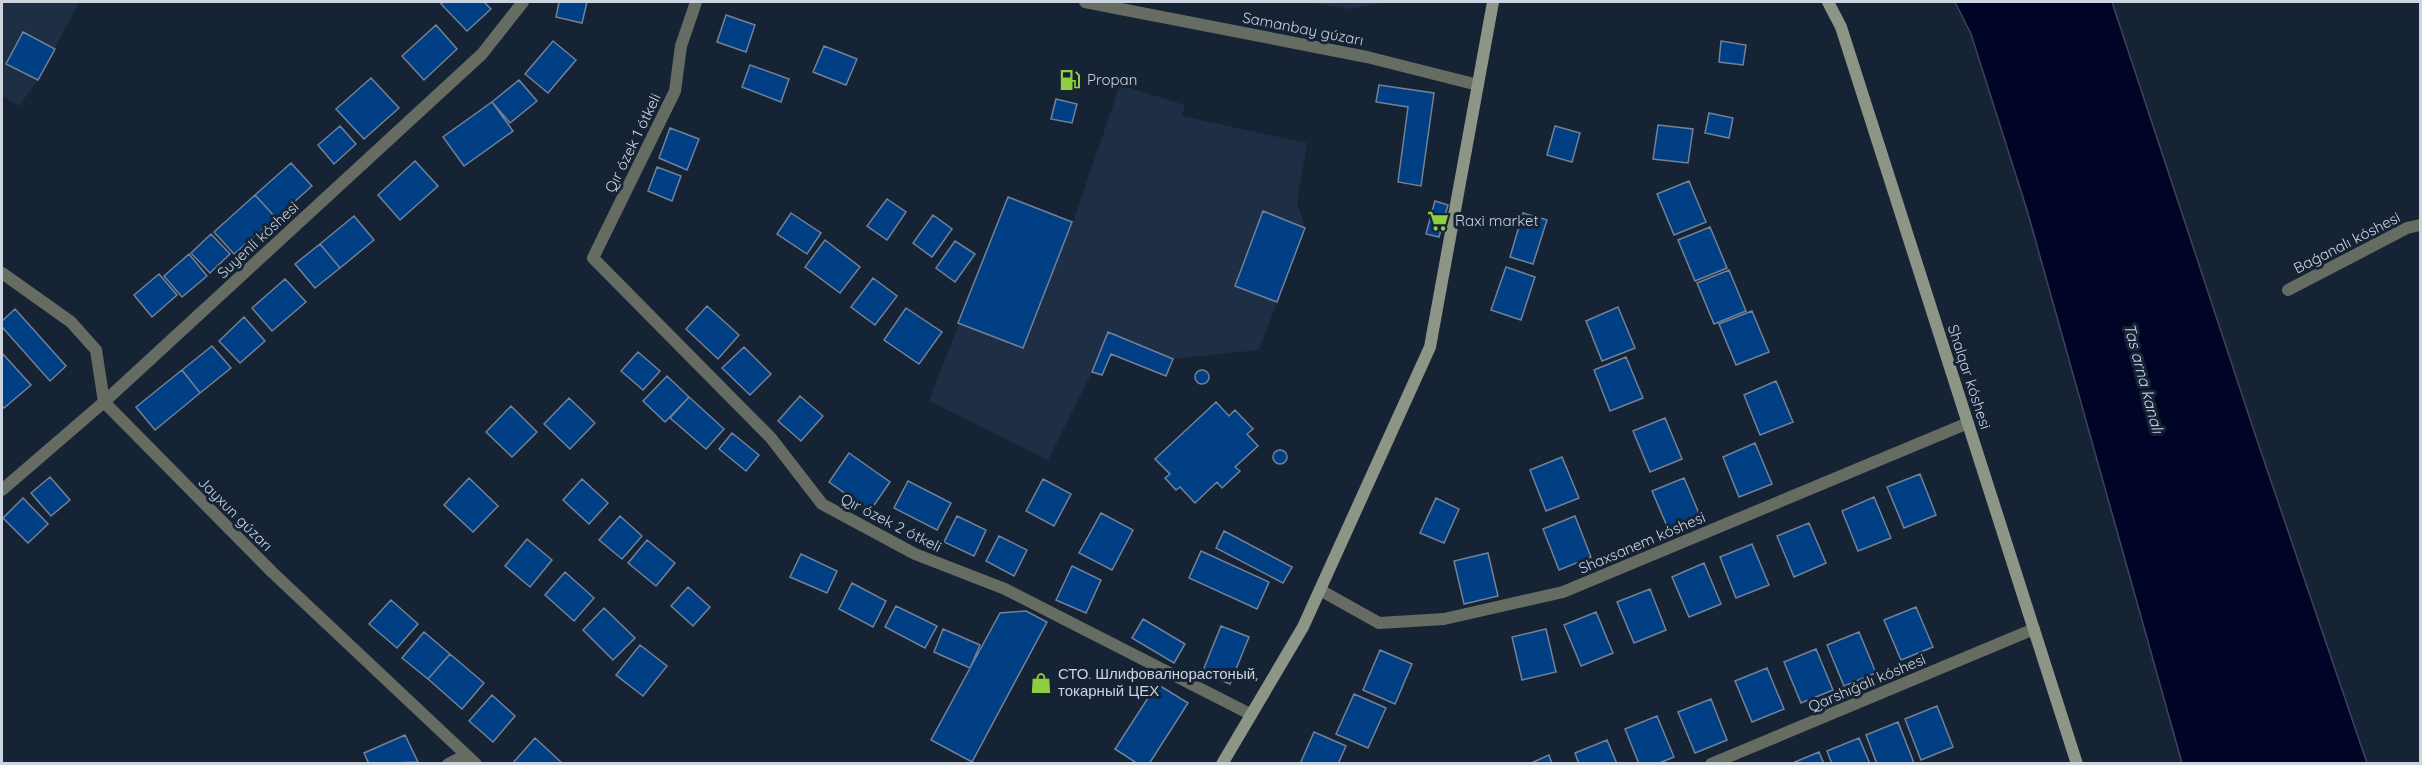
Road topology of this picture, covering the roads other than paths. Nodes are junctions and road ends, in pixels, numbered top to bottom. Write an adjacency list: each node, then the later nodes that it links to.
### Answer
1 (523, 2): 11 (street, Suyenli kóshesi)
2 (696, 2): 8 (street, Qır ózek 1 ótkeli)
3 (1085, 2): 6 (street, Samanbay gúzarı)
4 (1493, 2): 6 (street)
5 (1828, 2): 12 (street, Shalqar kóshesi)
6 (1478, 86): 14 (street)
7 (2421, 225): 10 (street, Baǵanalı kóshesi)
8 (592, 258): 16 (street, Qır ózek 2 ótkeli)
9 (2, 273): 11 (street)
10 (2288, 290)
11 (104, 402): 13 (street, Suyenli kóshesi); 17 (street, Jayxun gúzarı)
12 (1968, 423): 14 (street, Shaxsanem kóshesi); 15 (street, Shalqar kóshesi)
13 (2, 490)
14 (1320, 590): 16 (street)
15 (2034, 629): 21 (street, Qarshıǵalı kóshesi); 22 (street, Shalqar kóshesi)
16 (1250, 714): 20 (street)
17 (466, 755): 18 (street); 19 (street, Jayxun gúzarı)
18 (448, 764)
19 (476, 764)
20 (1222, 764)
21 (1711, 764)
22 (2077, 764)

